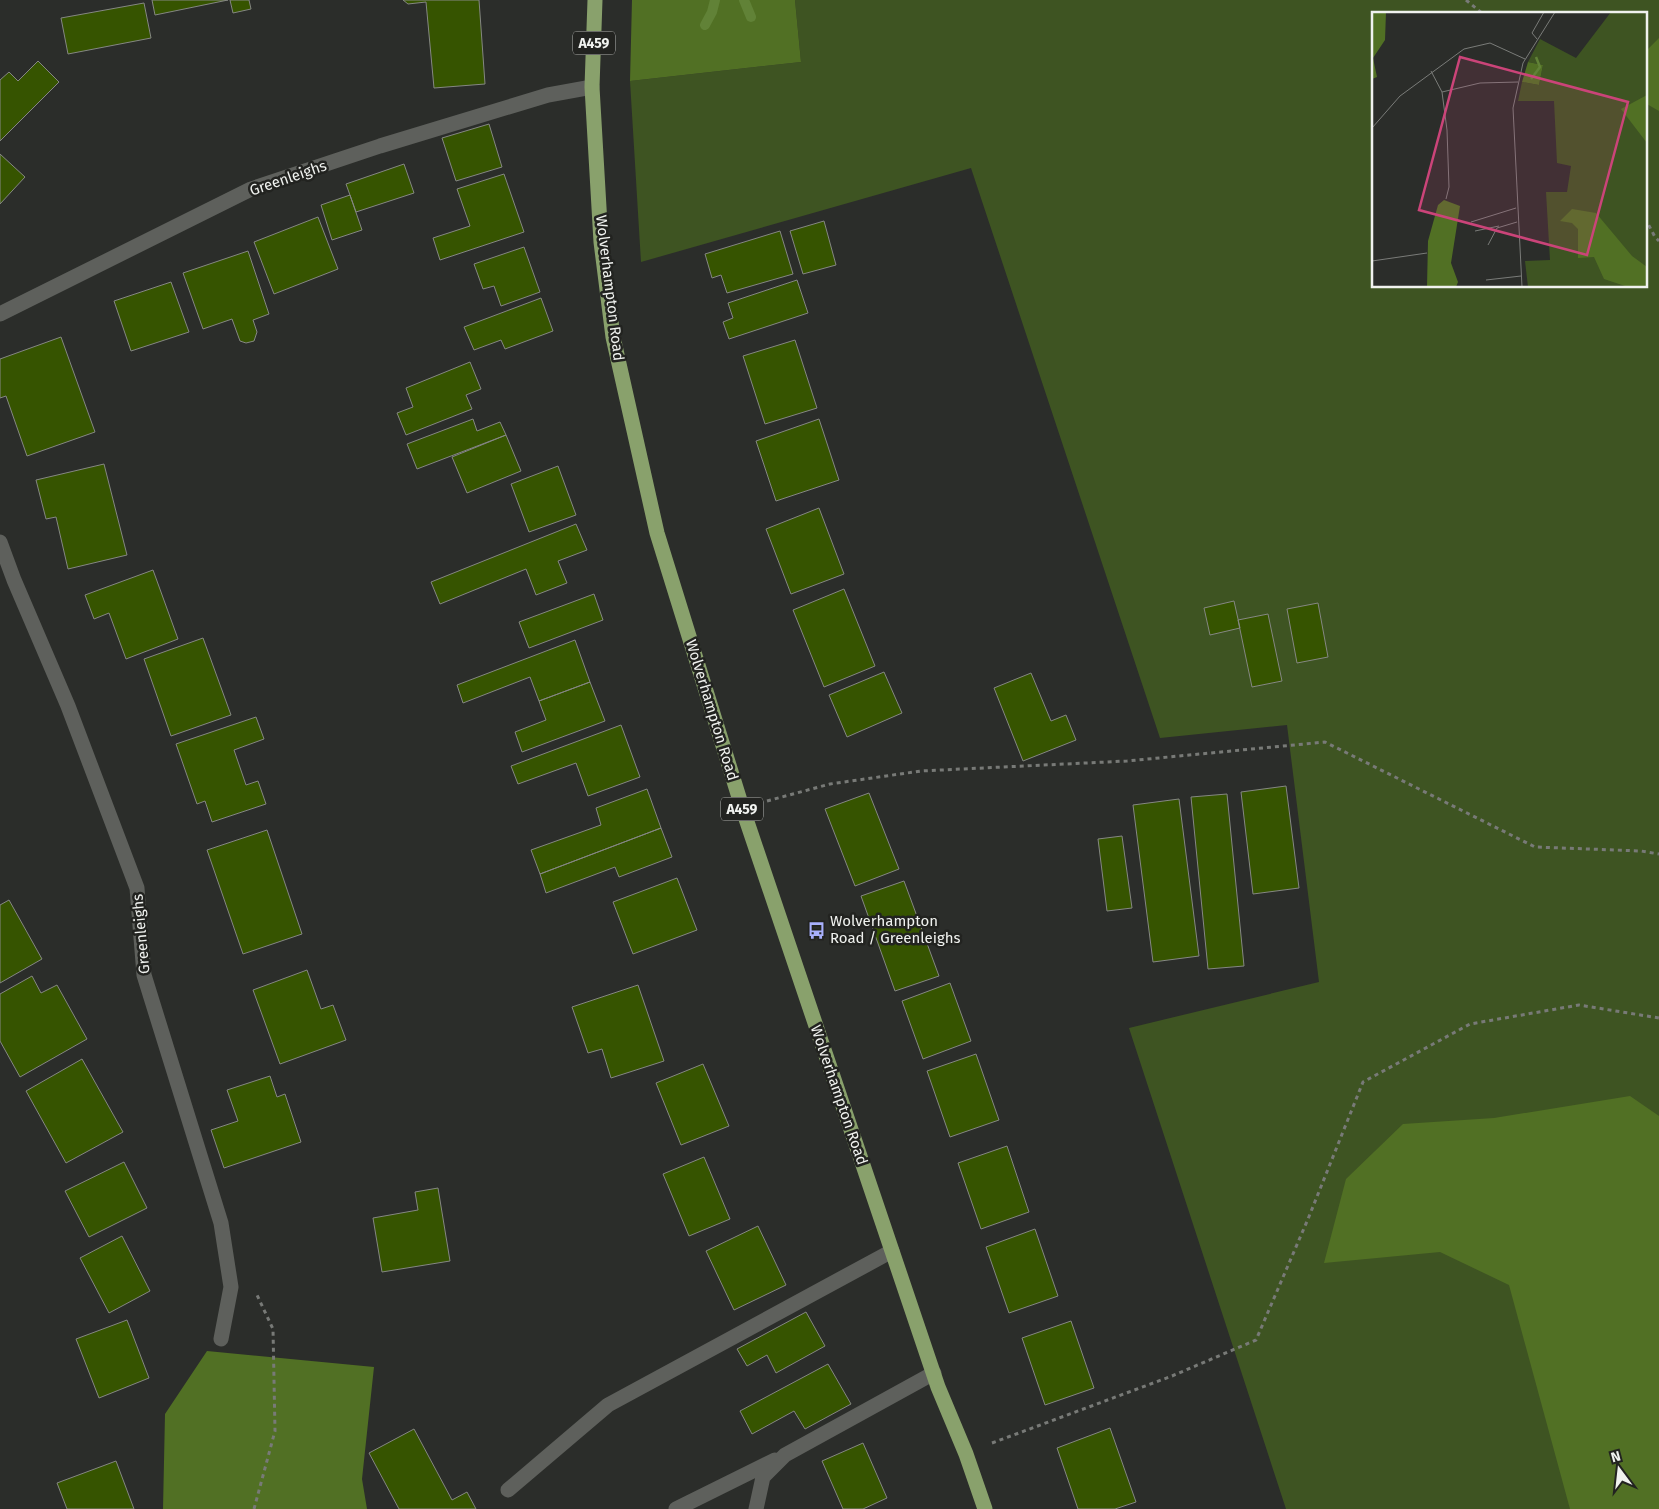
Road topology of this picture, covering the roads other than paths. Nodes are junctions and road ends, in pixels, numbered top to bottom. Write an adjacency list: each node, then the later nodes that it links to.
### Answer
1 (595, 0): 2 (main road, Wolverhampton Road / A459)
2 (592, 87): 3 (street, Greenleighs); 5 (main road, Wolverhampton Road / A459)
3 (0, 314)
4 (0, 542): 6 (street, Greenleighs)
5 (892, 1251): 7 (main road, Wolverhampton Road / A459); 9 (street)
6 (221, 1339)
7 (934, 1373): 8 (street); 12 (main road, Wolverhampton Road / A459)
8 (785, 1455): 10 (street); 11 (street)
9 (508, 1490)
10 (676, 1509)
11 (756, 1509)
12 (985, 1509)

